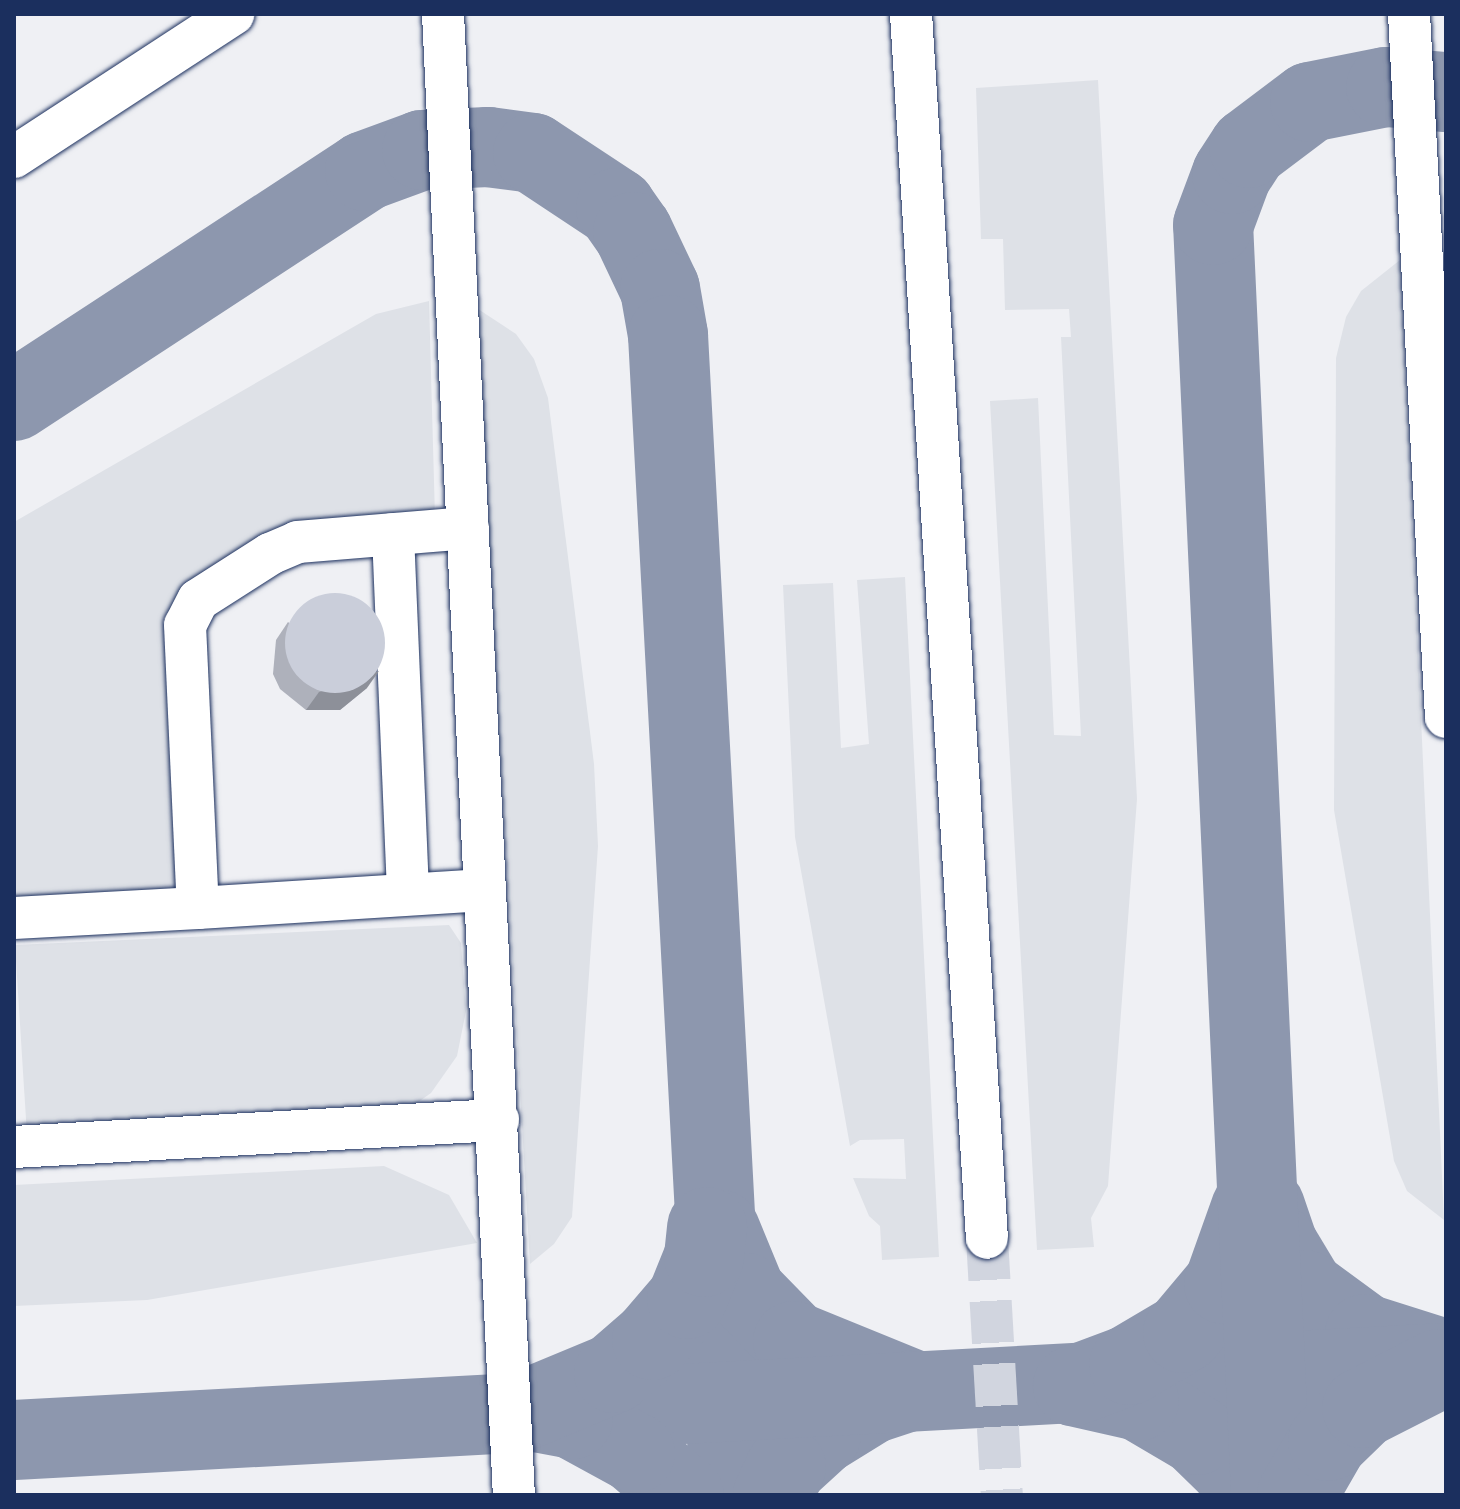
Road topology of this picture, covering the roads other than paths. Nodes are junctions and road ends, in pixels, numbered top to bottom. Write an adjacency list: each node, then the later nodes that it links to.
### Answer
1 (233, 14): 5 (lane)
2 (443, 14): 6 (lane)
3 (911, 14): 15 (lane)
4 (1409, 14): 8 (lane)
5 (14, 157)
6 (468, 528): 7 (lane); 9 (lane)
7 (393, 534): 10 (lane); 11 (lane)
8 (1446, 717)
9 (484, 890): 10 (lane); 13 (lane)
10 (408, 894): 11 (lane)
11 (198, 908): 12 (lane)
12 (14, 918)
13 (498, 1120): 14 (lane); 16 (lane)
14 (14, 1147)
15 (987, 1238)
16 (514, 1495)

